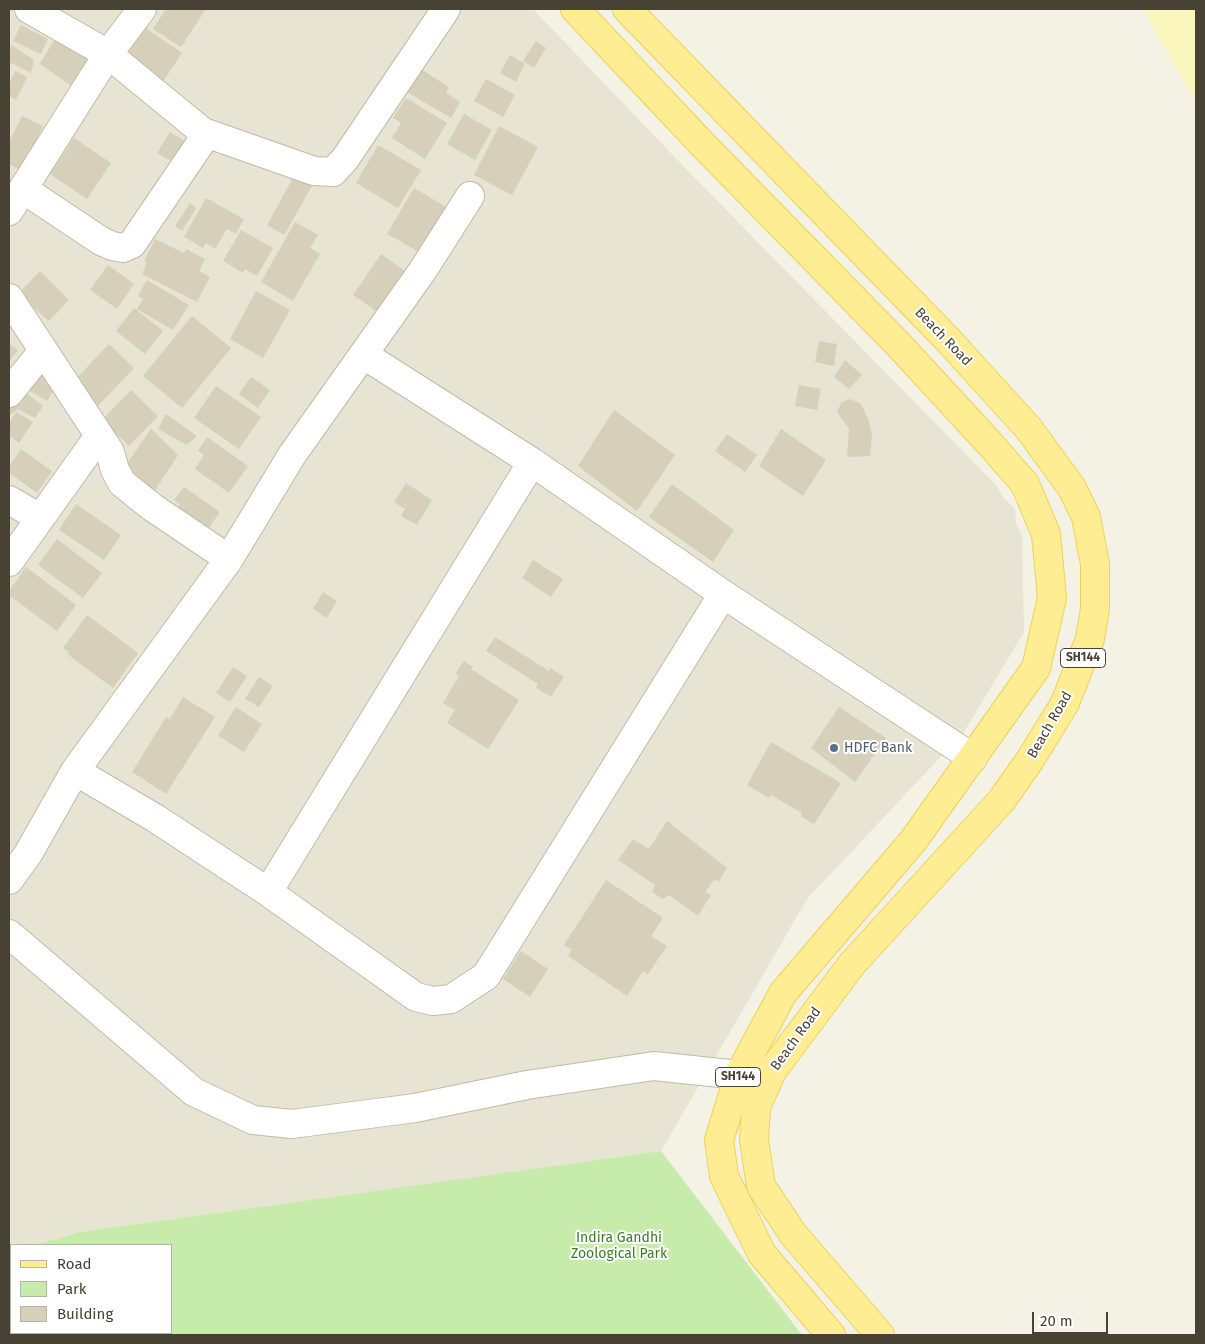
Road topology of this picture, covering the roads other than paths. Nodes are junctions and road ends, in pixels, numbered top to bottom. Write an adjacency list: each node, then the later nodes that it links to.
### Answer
1 (29, 9): 6 (street)
2 (142, 9): 6 (street)
3 (446, 9): 7 (street)
4 (575, 9): 22 (main road, SH144)
5 (627, 9): 28 (main road, Beach Road / SH144)
6 (108, 54): 7 (street); 8 (street)
7 (203, 132): 8 (street)
8 (23, 189): 10 (street)
9 (470, 196): 13 (street)
10 (9, 211)
11 (9, 298): 12 (street)
12 (42, 352): 14 (street); 15 (street)
13 (364, 355): 16 (street); 19 (street)
14 (9, 393)
15 (99, 436): 18 (street); 19 (street)
16 (532, 462): 21 (street); 25 (street)
17 (9, 500): 18 (street)
18 (40, 518): 20 (street)
19 (229, 559): 23 (street)
20 (9, 562)
21 (723, 594): 22 (street); 25 (street)
22 (973, 758): 27 (main road, Beach Road / SH144)
23 (75, 771): 24 (street); 25 (street)
24 (9, 880)
25 (268, 892)
26 (9, 934): 27 (street)
27 (739, 1075): 28 (street); 29 (main road, Beach Road / SH144)
28 (767, 1082): 30 (main road, Beach Road / SH144)
29 (830, 1335)
30 (880, 1335)

